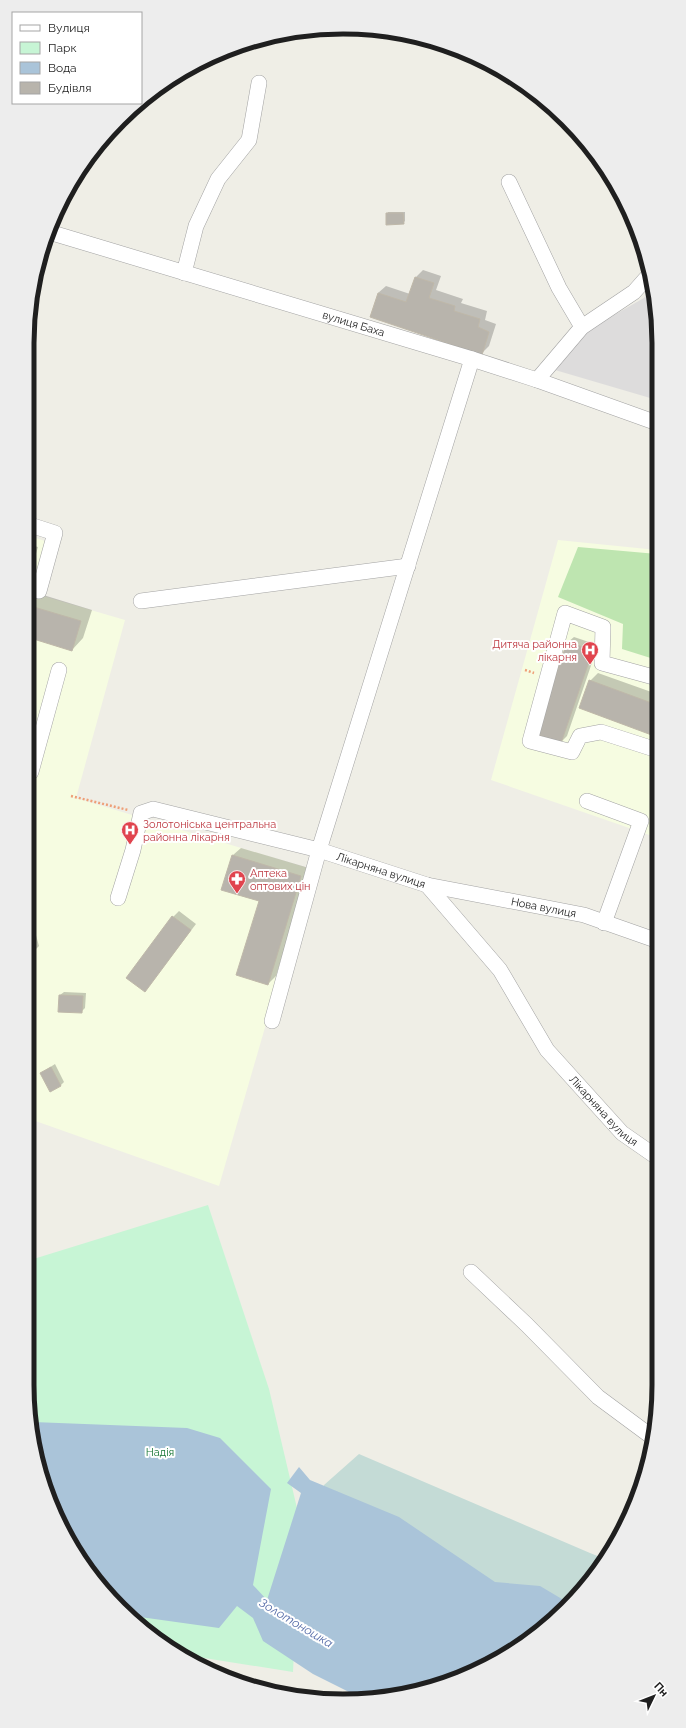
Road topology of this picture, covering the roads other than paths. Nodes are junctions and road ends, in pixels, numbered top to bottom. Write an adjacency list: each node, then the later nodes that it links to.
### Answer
1 (260, 83): 4 (street)
2 (509, 182): 6 (street)
3 (54, 234): 4 (street, вулиця Баха)
4 (184, 273): 7 (street, вулиця Баха)
5 (645, 279): 6 (street)
6 (582, 327): 8 (street)
7 (472, 359): 8 (street, вулиця Баха); 11 (street)
8 (536, 380): 9 (street, вулиця Баха)
9 (652, 421)
10 (34, 526): 12 (street)
11 (408, 566): 13 (street); 19 (street)
12 (39, 590)
13 (141, 601)
14 (58, 670): 17 (street)
15 (652, 677): 16 (street)
16 (652, 748)
17 (34, 761)
18 (587, 801): 22 (street)
19 (320, 850): 20 (street, Лікарняна вулиця); 21 (street, Лікарняна вулиця); 24 (street)
20 (427, 885): 22 (street, Нова вулиця); 25 (street, Лікарняна вулиця)
21 (118, 898)
22 (604, 923): 23 (street, Нова вулиця)
23 (652, 939)
24 (272, 1020)
25 (652, 1154)
26 (471, 1272): 27 (street)
27 (648, 1434)

